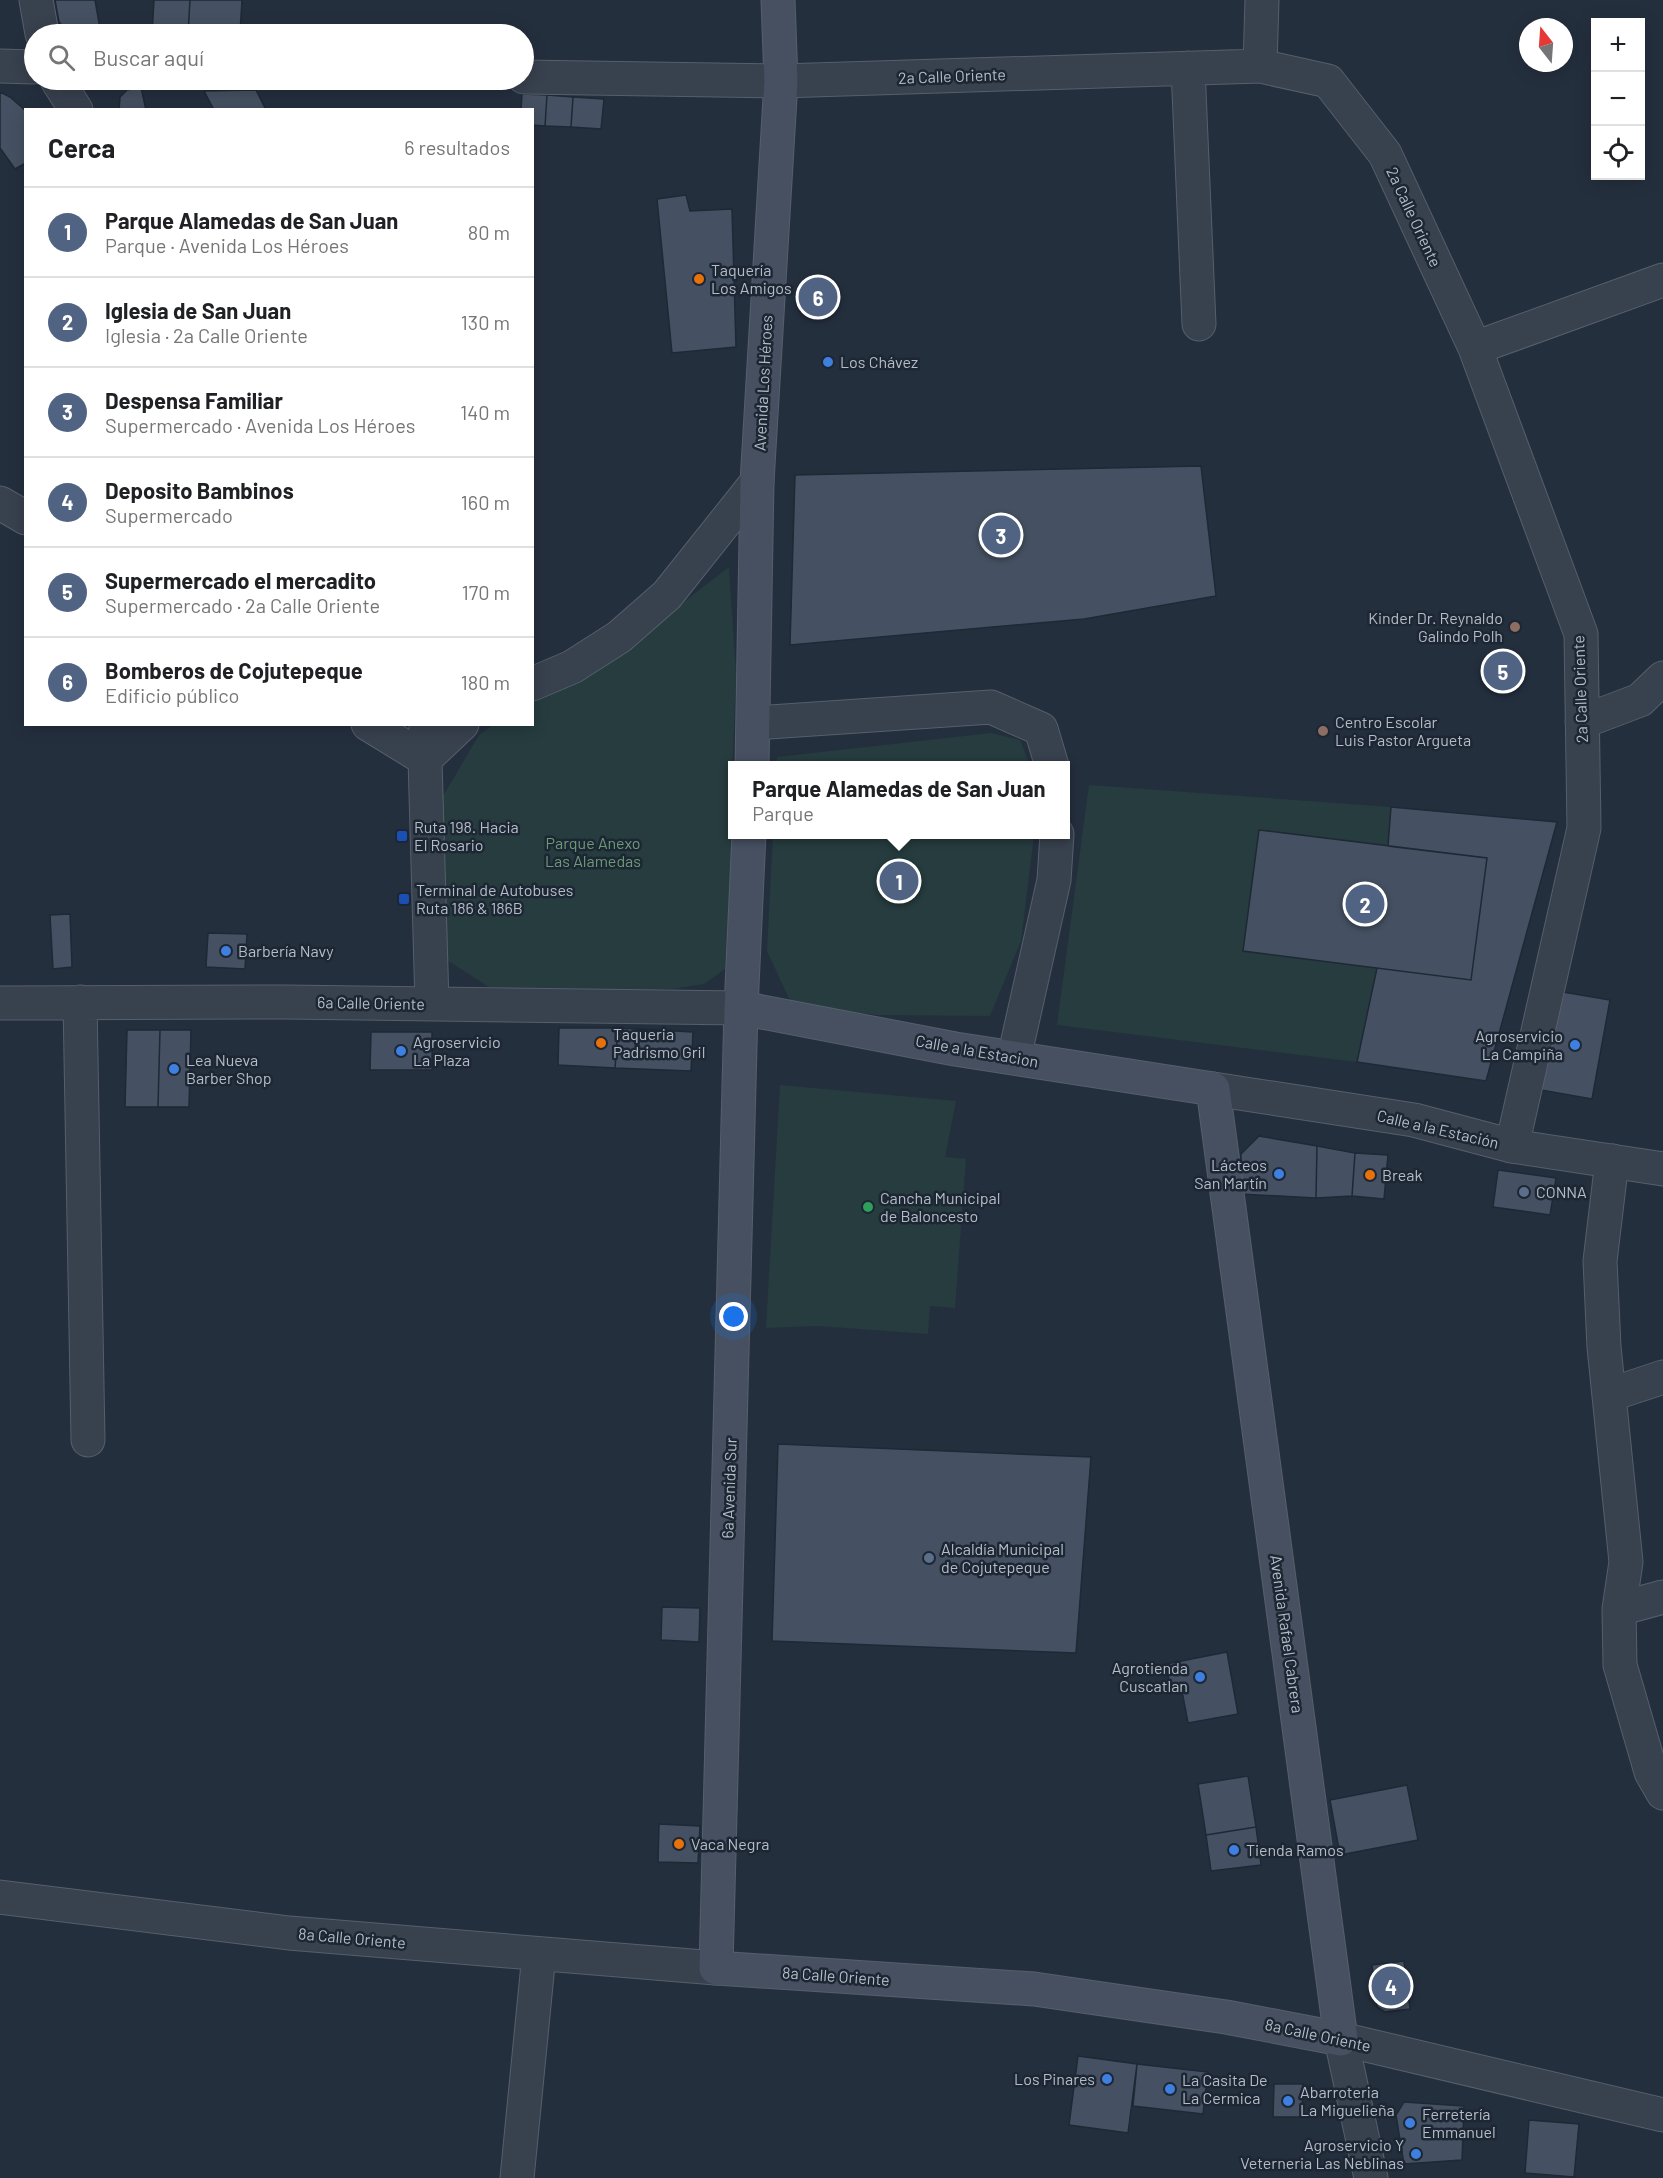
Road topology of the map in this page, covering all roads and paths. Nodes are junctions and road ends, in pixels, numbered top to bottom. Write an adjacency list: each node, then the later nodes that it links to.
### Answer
1 (36, 0): 4 (street)
2 (778, 0): 10 (main road, Avenida Los Héroes)
3 (1262, 0): 6 (street)
4 (40, 24)
5 (0, 66): 7 (street)
6 (1260, 66): 8 (street, 2a Calle Oriente); 15 (street, 2a Calle Oriente)
7 (24, 67)
8 (1188, 68): 10 (street, 2a Calle Oriente); 14 (street)
9 (534, 76): 10 (street, 2a Calle Oriente)
10 (781, 81): 16 (main road, Avenida Los Héroes)
11 (63, 90): 12 (street)
12 (75, 108)
13 (1663, 280): 15 (street)
14 (1199, 324)
15 (1475, 348): 21 (street, 2a Calle Oriente)
16 (757, 482): 20 (street); 22 (main road, Avenida Los Héroes)
17 (0, 503): 18 (street)
18 (24, 518)
19 (1663, 678): 21 (street)
20 (534, 683)
21 (1582, 722): 37 (street, 2a Calle Oriente)
22 (754, 723): 27 (main road, Avenida Los Héroes); 28 (street)
23 (371, 726): 26 (street)
24 (426, 726): 26 (street)
25 (460, 726): 26 (street)
26 (425, 759): 33 (street)
27 (752, 761)
28 (1051, 761)
29 (749, 839): 34 (main road)
30 (1057, 839): 35 (street)
31 (80, 1002): 32 (street, 6a Calle Oriente); 33 (street, 6a Calle Oriente); 42 (street)
32 (0, 1003)
33 (432, 1004): 34 (street, 6a Calle Oriente)
34 (741, 1008): 35 (main road, Calle a la Estacion); 48 (main road, 6a Avenida Sur)
35 (1014, 1058): 36 (main road, Calle a la Estacion)
36 (1213, 1089): 37 (street, Calle a la Estación); 49 (main road, Avenida Rafael Cabrera)
37 (1512, 1146): 38 (street, Calle a la Estación)
38 (1612, 1161): 39 (street, Calle a la Estación); 41 (street)
39 (1663, 1168)
40 (1663, 1377): 41 (street)
41 (1609, 1395): 44 (street)
42 (88, 1440)
43 (1663, 1597): 44 (street)
44 (1619, 1609): 45 (street)
45 (1663, 1793)
46 (0, 1897): 47 (street, 8a Calle Oriente)
47 (539, 1954): 48 (street, 8a Calle Oriente); 51 (street)
48 (716, 1968): 49 (main road, 8a Calle Oriente)
49 (1341, 2039): 50 (street, 8a Calle Oriente); 52 (street, Avenida Rafael Cabrera)
50 (1663, 2115)
51 (518, 2178)
52 (1371, 2178)

